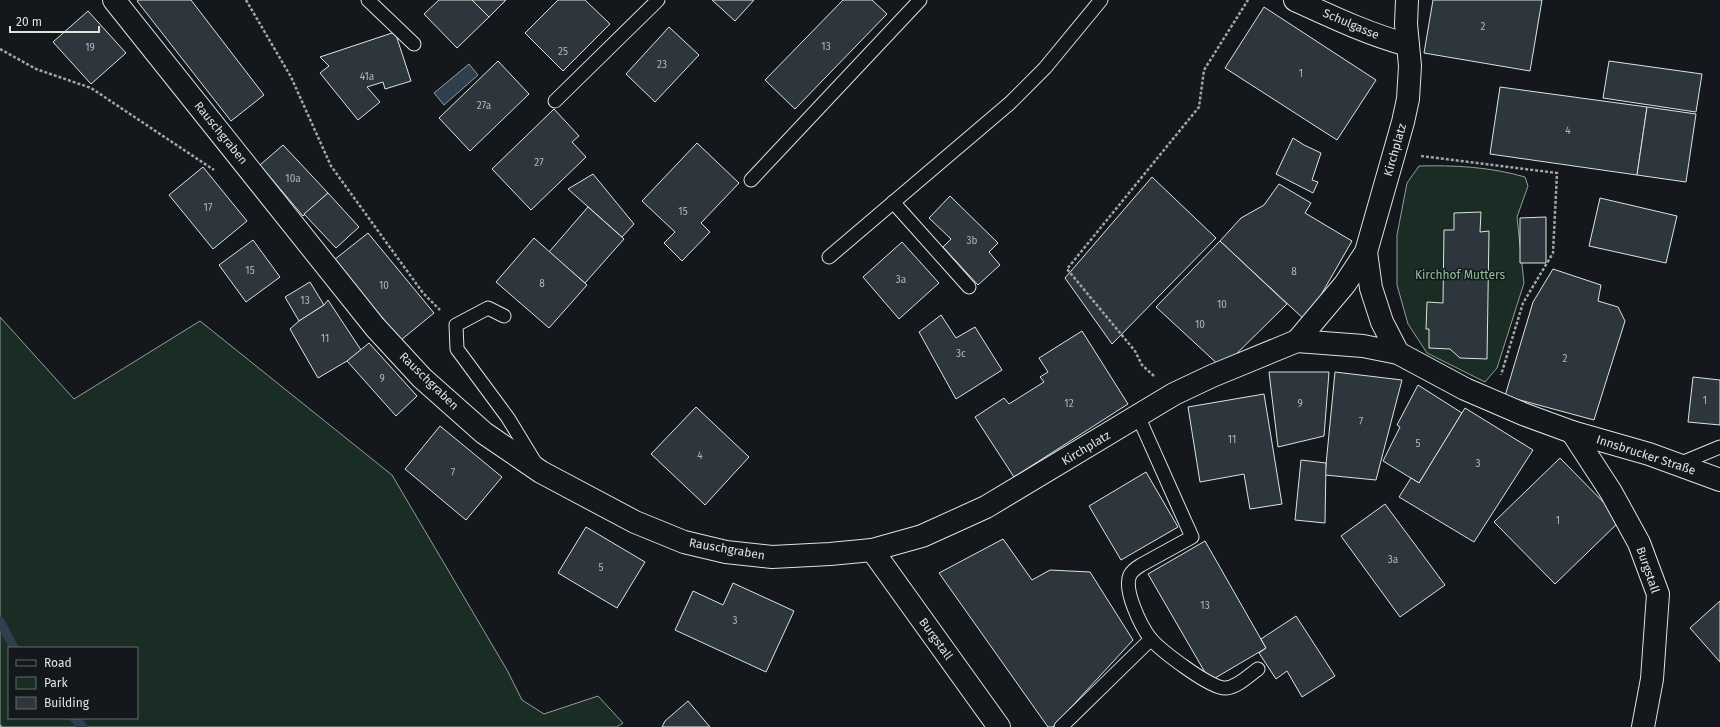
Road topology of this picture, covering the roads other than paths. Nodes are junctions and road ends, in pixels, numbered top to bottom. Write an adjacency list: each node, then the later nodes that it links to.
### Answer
1 (114, 0): 23 (street, Rauschgraben)
2 (368, 0): 8 (lane)
3 (658, 0): 10 (lane)
4 (920, 0): 11 (lane)
5 (1101, 0): 12 (lane)
6 (1295, 0): 9 (street, Schulgasse)
7 (1407, 0): 9 (street, Kirchplatz)
8 (414, 44)
9 (1408, 45): 13 (street, Kirchplatz)
10 (555, 101)
11 (751, 180)
12 (893, 202): 14 (lane); 15 (lane)
13 (1366, 252): 17 (street, Kirchplatz); 18 (street, Kirchplatz)
14 (830, 257)
15 (969, 287)
16 (504, 316): 23 (lane)
17 (1297, 341): 18 (street, Kirchplatz); 19 (street, Kirchplatz)
18 (1398, 353): 20 (street, Kirchplatz)
19 (1138, 416): 25 (street, Kirchplatz); 26 (lane)
20 (1572, 432): 22 (street, Innsbrucker Straße); 30 (street, Burgstall)
21 (1720, 447): 22 (lane)
22 (1679, 464): 24 (street, Innsbrucker Straße)
23 (541, 472): 25 (street, Rauschgraben)
24 (1720, 480)
25 (872, 550): 28 (street, Burgstall)
26 (1151, 639): 27 (lane); 29 (lane)
27 (1258, 669)
28 (999, 727)
29 (1061, 727)
30 (1643, 727)

